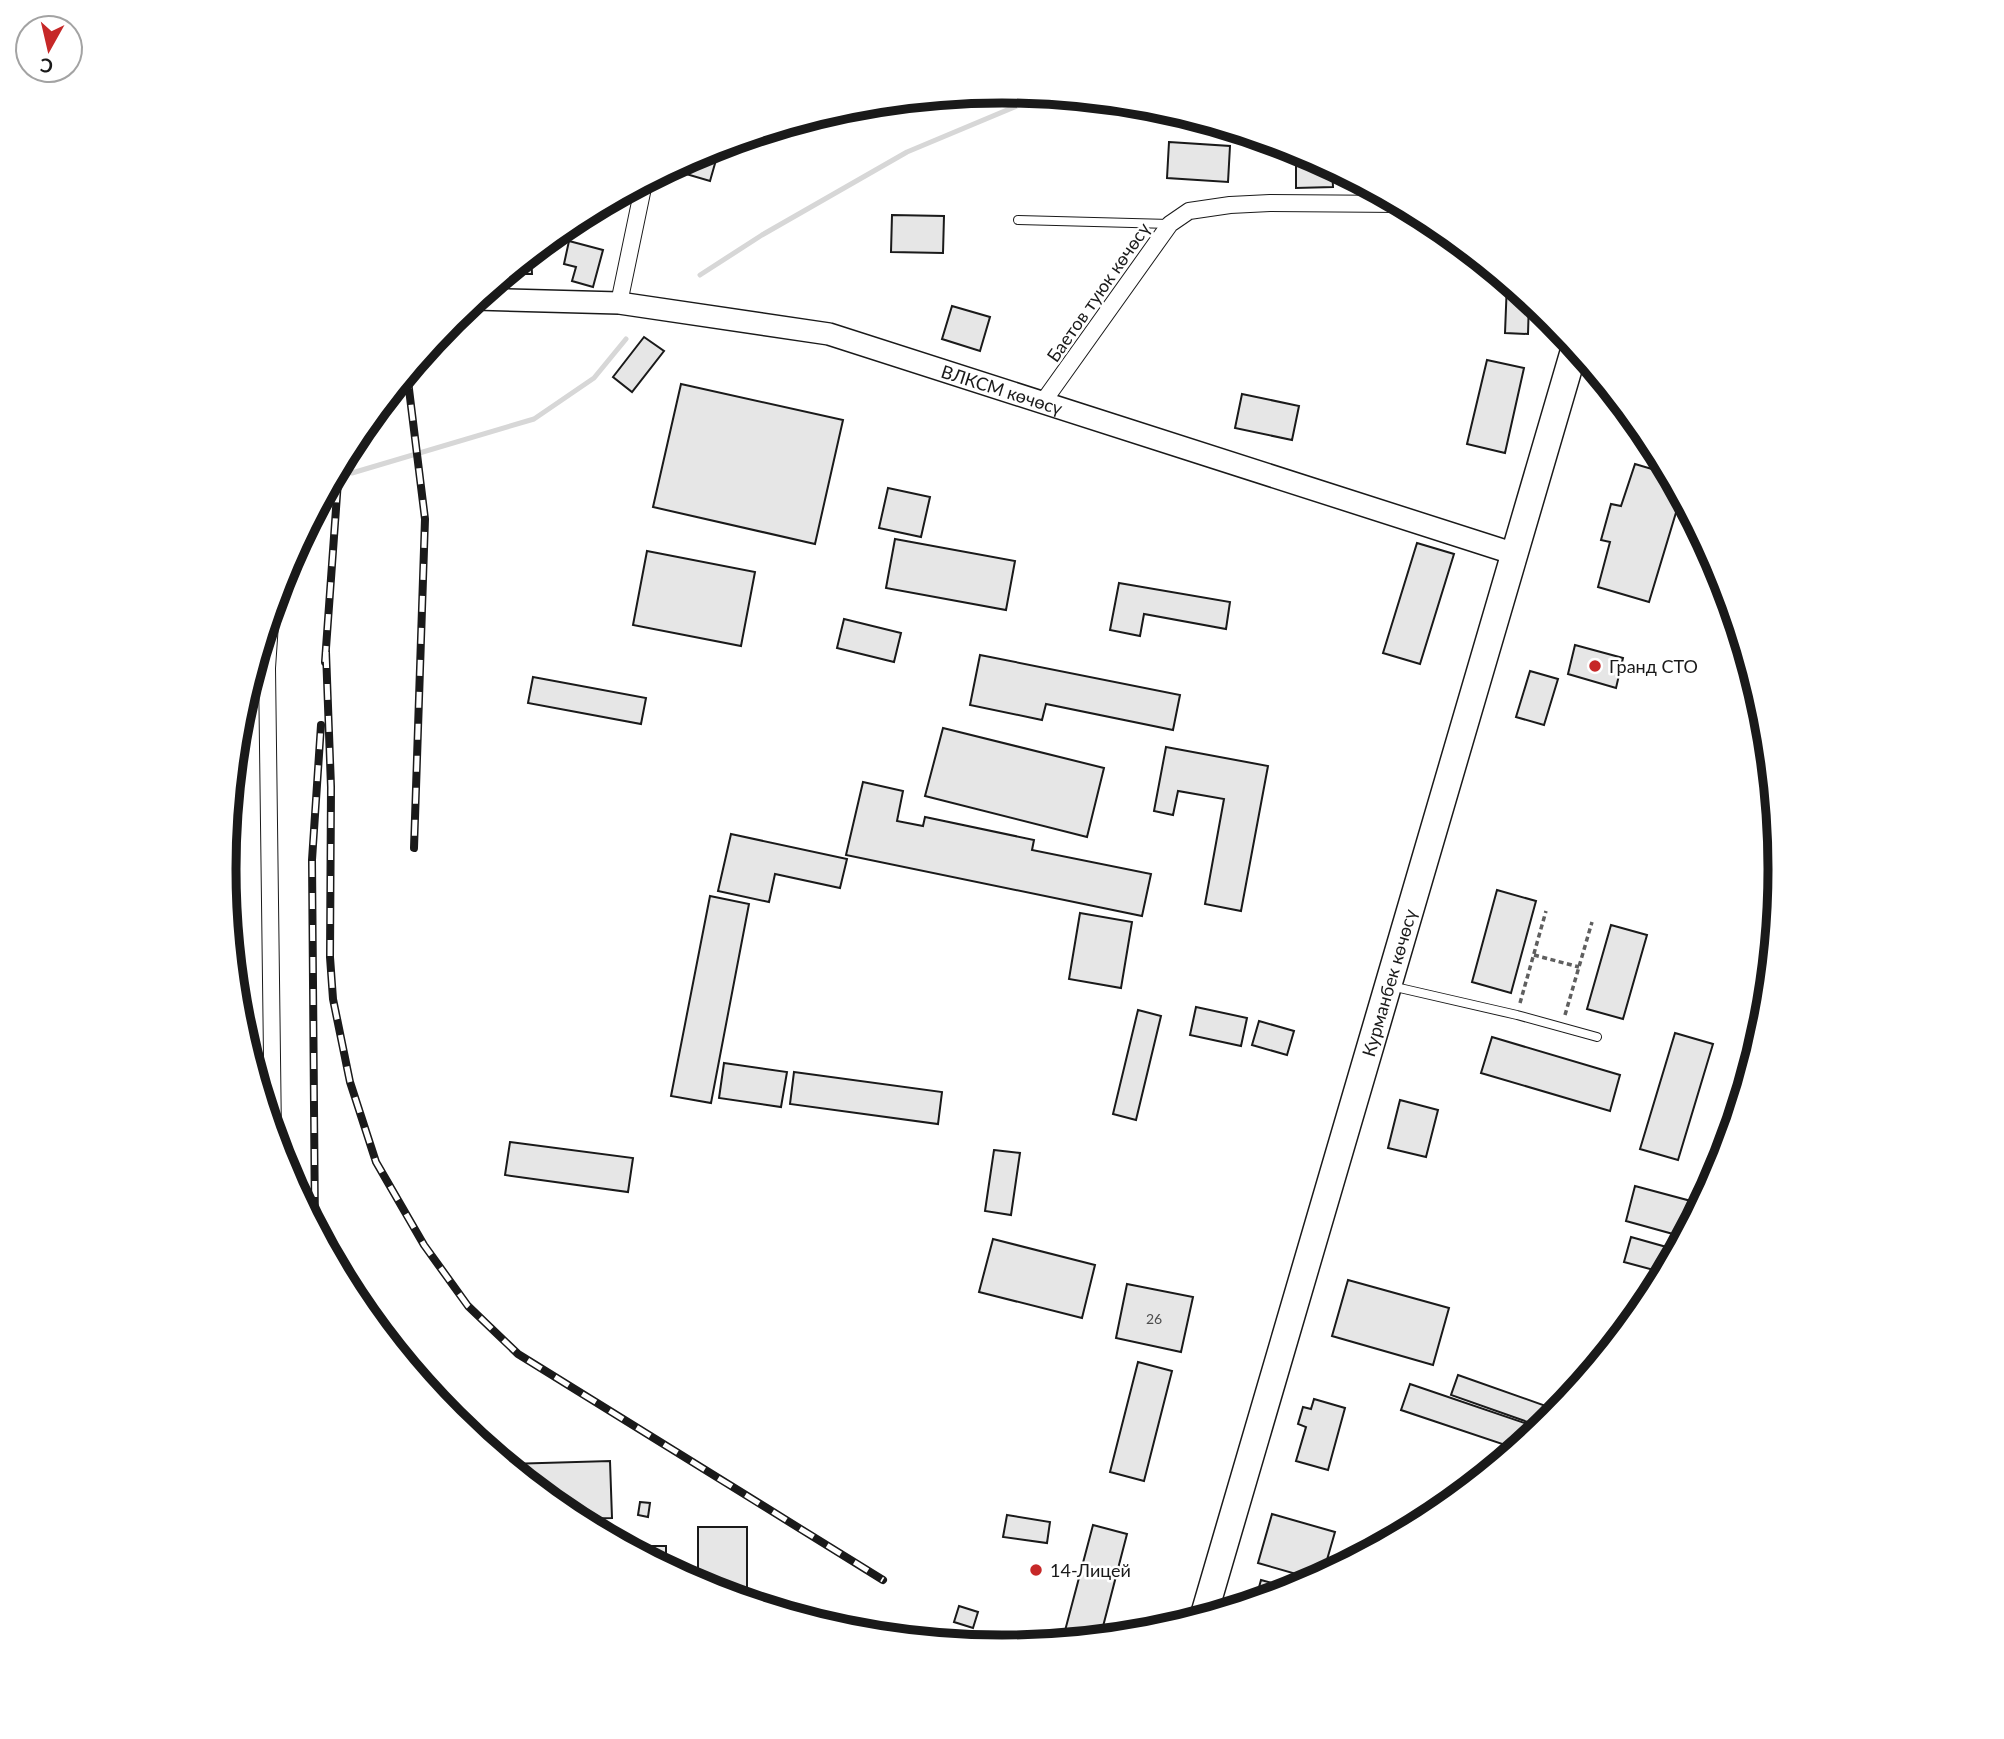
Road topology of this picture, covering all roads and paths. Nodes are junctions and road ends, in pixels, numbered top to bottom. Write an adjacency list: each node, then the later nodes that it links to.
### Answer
1 (642, 194): 6 (street)
2 (1381, 204): 4 (street, Баетов туюк көчөсү)
3 (1018, 220): 4 (lane)
4 (1170, 224): 8 (street, Баетов туюк көчөсү)
5 (490, 299): 6 (street, ВЛКСМ көчөсү)
6 (619, 303): 8 (street, ВЛКСМ көчөсү)
7 (1572, 358): 9 (main road, Курманбек көчөсү)
8 (1043, 402): 9 (street, ВЛКСМ көчөсү)
9 (1515, 554): 15 (main road, Курманбек көчөсү)
10 (261, 674): 19 (street)
11 (1546, 911): 13 (path)
12 (1592, 922): 14 (path)
13 (1534, 955): 14 (path); 16 (path)
14 (1579, 967): 17 (path)
15 (1388, 985): 16 (lane); 20 (main road, Курманбек көчөсү)
16 (1517, 1015): 17 (lane)
17 (1562, 1027): 18 (lane)
18 (1597, 1037)
19 (272, 1103)
20 (1206, 1608)

